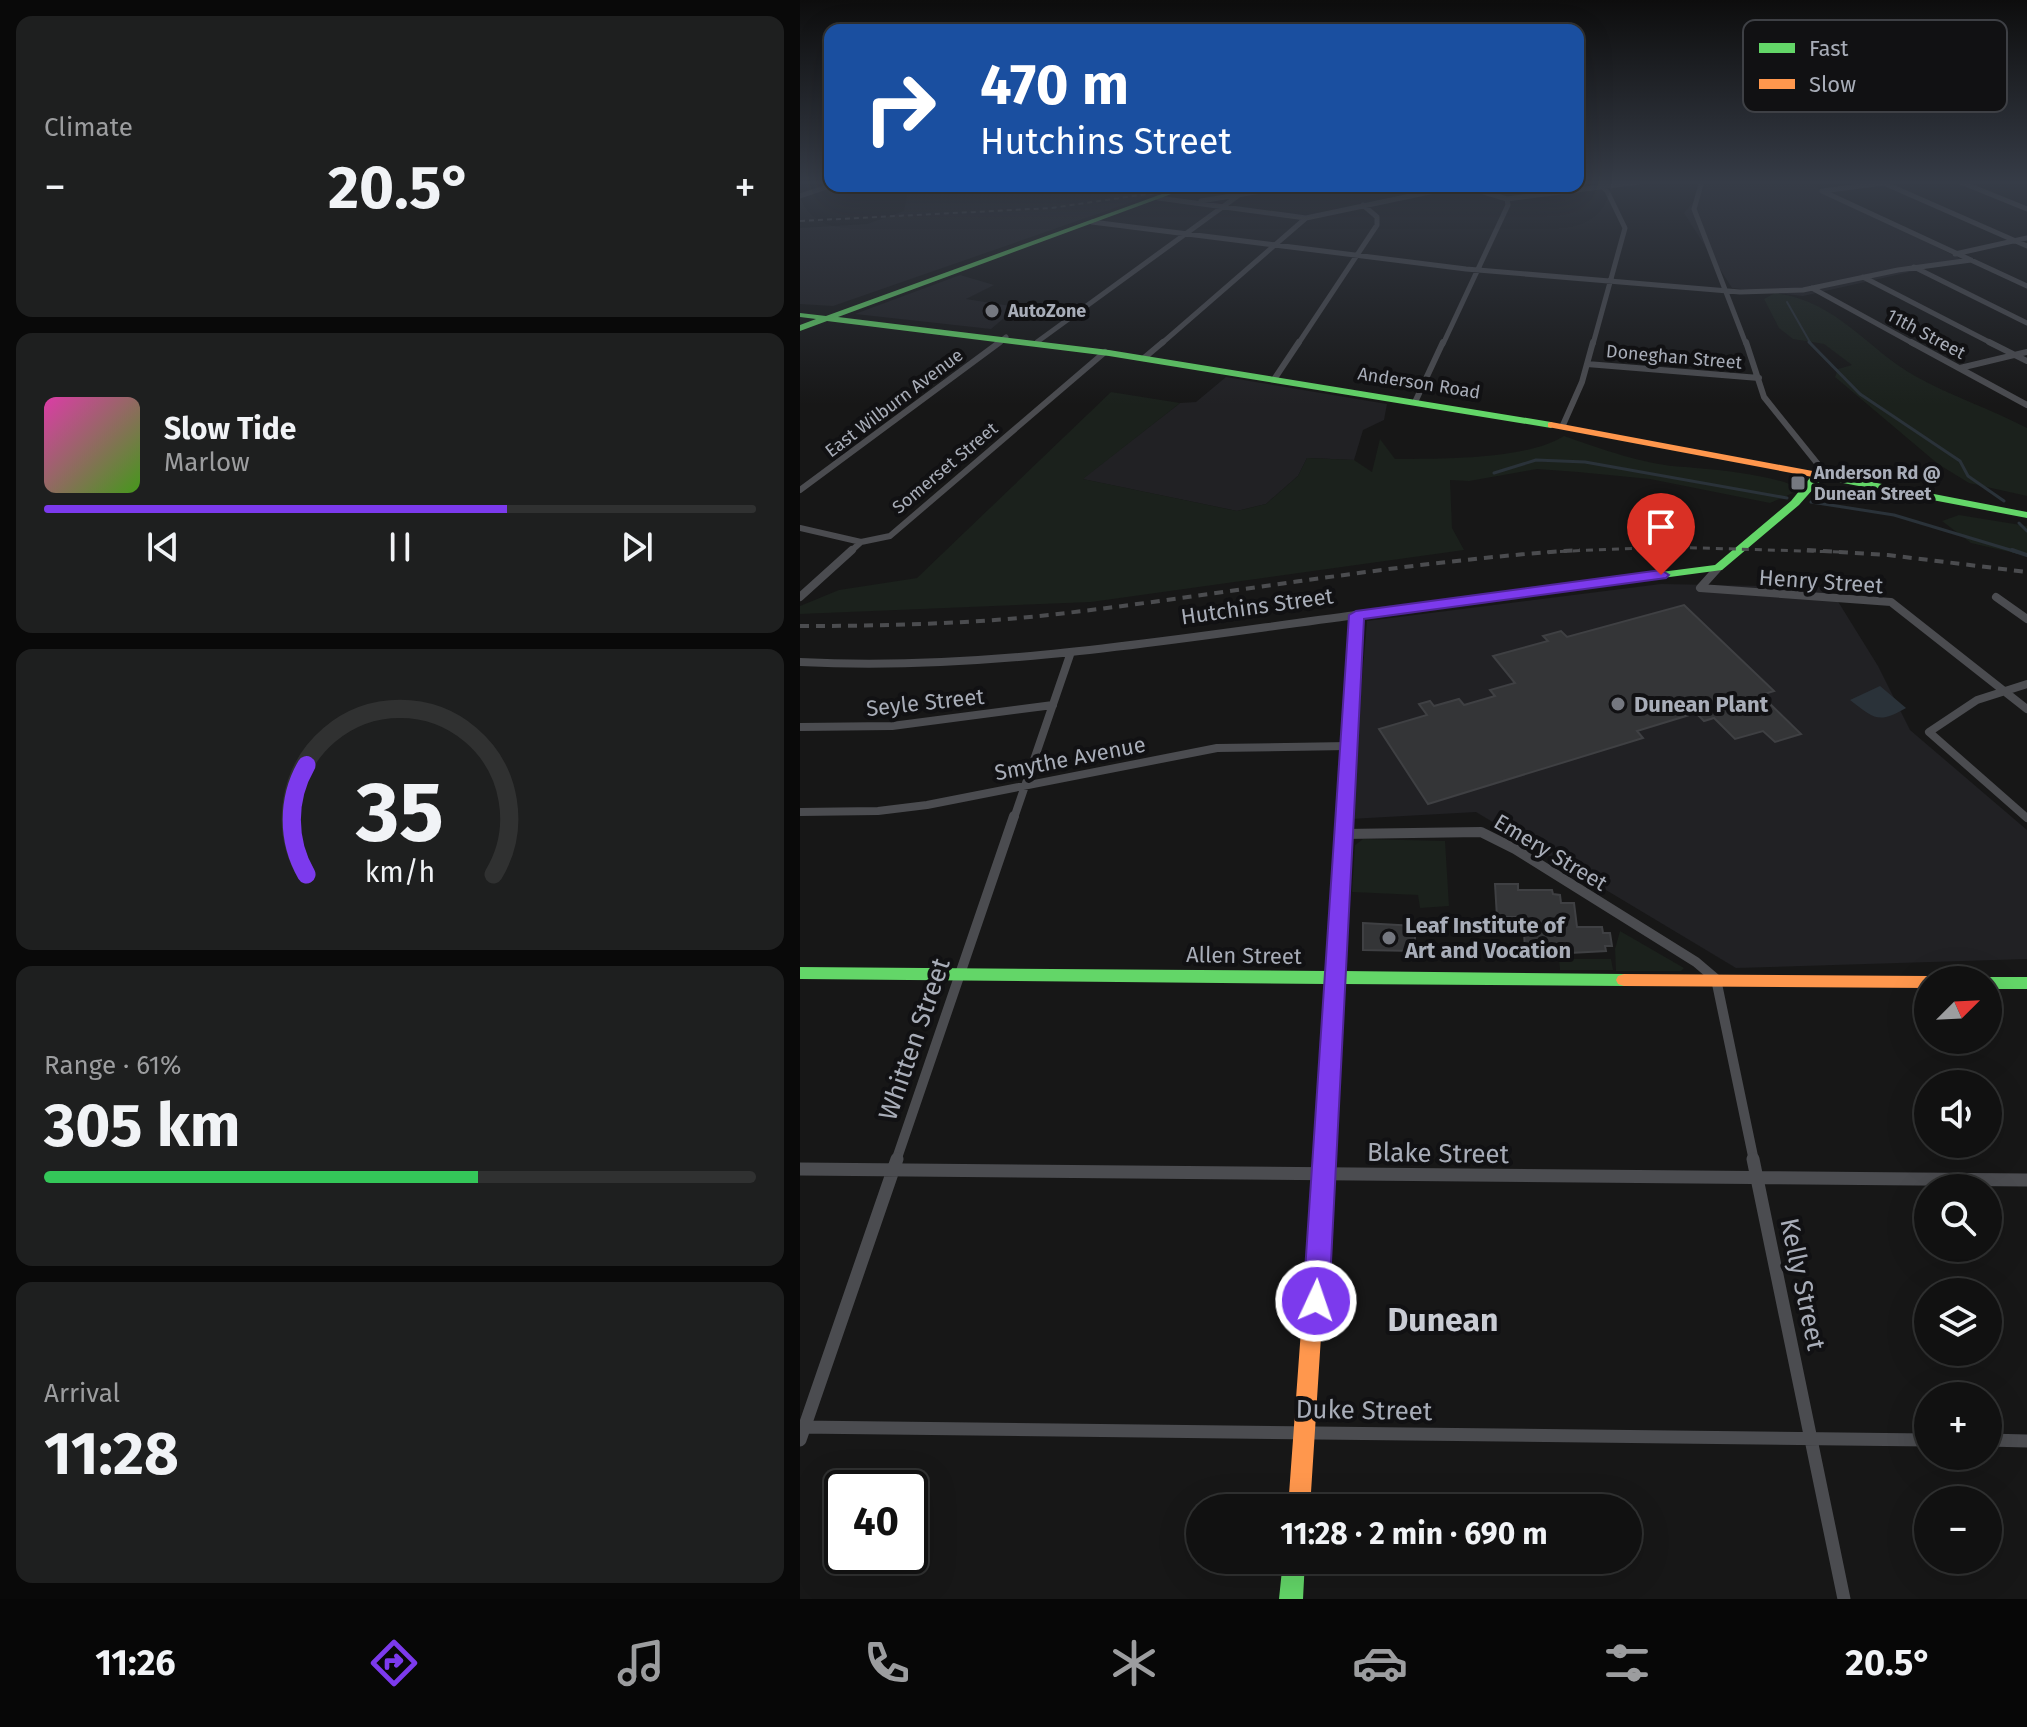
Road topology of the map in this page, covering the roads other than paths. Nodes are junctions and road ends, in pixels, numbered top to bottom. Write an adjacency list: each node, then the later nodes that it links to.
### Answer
1 (1356, 255): 31 (street)
2 (1000, 256): 19 (main road)
3 (1155, 256): 23 (street)
4 (1264, 256): 27 (street)
5 (1361, 256): 12 (street)
6 (1485, 256): 12 (street)
7 (1617, 256): 14 (street)
8 (1712, 256): 17 (street)
9 (1959, 256): 10 (street)
10 (1971, 260): 11 (street); 15 (street)
11 (1914, 267): 13 (street); 20 (street)
12 (1478, 270): 14 (street); 33 (street)
13 (1863, 277): 16 (street); 26 (street)
14 (1611, 280): 17 (street); 29 (street)
15 (2027, 286)
16 (1812, 288): 17 (street); 30 (street, 11th Street)
17 (1725, 290): 32 (street)
18 (800, 315): 19 (main road, Anderson Road)
19 (829, 318): 21 (main road); 22 (main road, Anderson Road)
20 (2027, 323)
21 (800, 328)
22 (1006, 337): 23 (main road, Anderson Road); 37 (street, East Wilburn Avenue)
23 (1037, 342): 24 (main road, Anderson Road)
24 (1105, 352): 27 (main road, Anderson Road); 40 (street, Somerset Street)
25 (2027, 352): 26 (street)
26 (2014, 355): 28 (street); 30 (street)
27 (1144, 358): 31 (main road, Anderson Road)
28 (2027, 361)
29 (1587, 364): 32 (street, Doneghan Street); 35 (street)
30 (1960, 368): 34 (street, 11th Street)
31 (1275, 378): 33 (main road, Anderson Road)
32 (1759, 378): 36 (street)
33 (1416, 400): 35 (main road, Anderson Road)
34 (2027, 405)
35 (1563, 425): 36 (main road, Anderson Road)
36 (1820, 475): 38 (main road, Anderson Road); 41 (main road)
37 (800, 490)
38 (2027, 515)
39 (800, 528): 40 (street)
40 (861, 542): 42 (street, Somerset Street)
41 (1718, 568): 44 (main road, Hutchins Street); 49 (street, Henry Street)
42 (800, 597)
43 (1996, 597): 45 (street)
44 (1356, 615): 46 (street, Hutchins Street); 53 (main road)
45 (2027, 619)
46 (1071, 652): 47 (street, Hutchins Street); 50 (street, Whitten Street)
47 (800, 662)
48 (2027, 684): 49 (street)
49 (2004, 691): 51 (street, Henry Street); 56 (street)
50 (1053, 705): 52 (street, Seyle Street); 54 (street, Whitten Street)
51 (2027, 709)
52 (800, 727)
53 (1348, 746): 54 (street, Smythe Avenue); 57 (main road)
54 (1025, 785): 55 (street, Smythe Avenue); 59 (street, Whitten Street)
55 (800, 812)
56 (2027, 818)
57 (1344, 834): 60 (main road); 61 (street, Emery Street)
58 (800, 973): 59 (main road, Allen Street)
59 (960, 974): 60 (main road, Allen Street); 66 (street, Whitten Street)
60 (1336, 978): 61 (main road, Allen Street); 67 (main road)
61 (1716, 979): 62 (main road, Allen Street); 68 (street, Kelly Street)
62 (1914, 982)
63 (2002, 983): 64 (main road)
64 (2027, 983)
65 (800, 1169): 66 (street, Blake Street)
66 (893, 1170): 67 (street, Blake Street); 70 (street, Whitten Street)
67 (1323, 1174): 68 (street, Blake Street); 71 (main road)
68 (1758, 1178): 69 (street, Blake Street); 72 (street, Kelly Street)
69 (2027, 1180)
70 (801, 1432): 71 (street, Duke Street)
71 (1306, 1433): 72 (street, Duke Street); 76 (main road)
72 (1812, 1439): 73 (street, Duke Street); 79 (street, Kelly Street)
73 (1914, 1440)
74 (2002, 1440): 75 (street)
75 (2027, 1441)
76 (1300, 1494)
77 (1293, 1574): 78 (main road)
78 (1291, 1599)
79 (1844, 1599)

